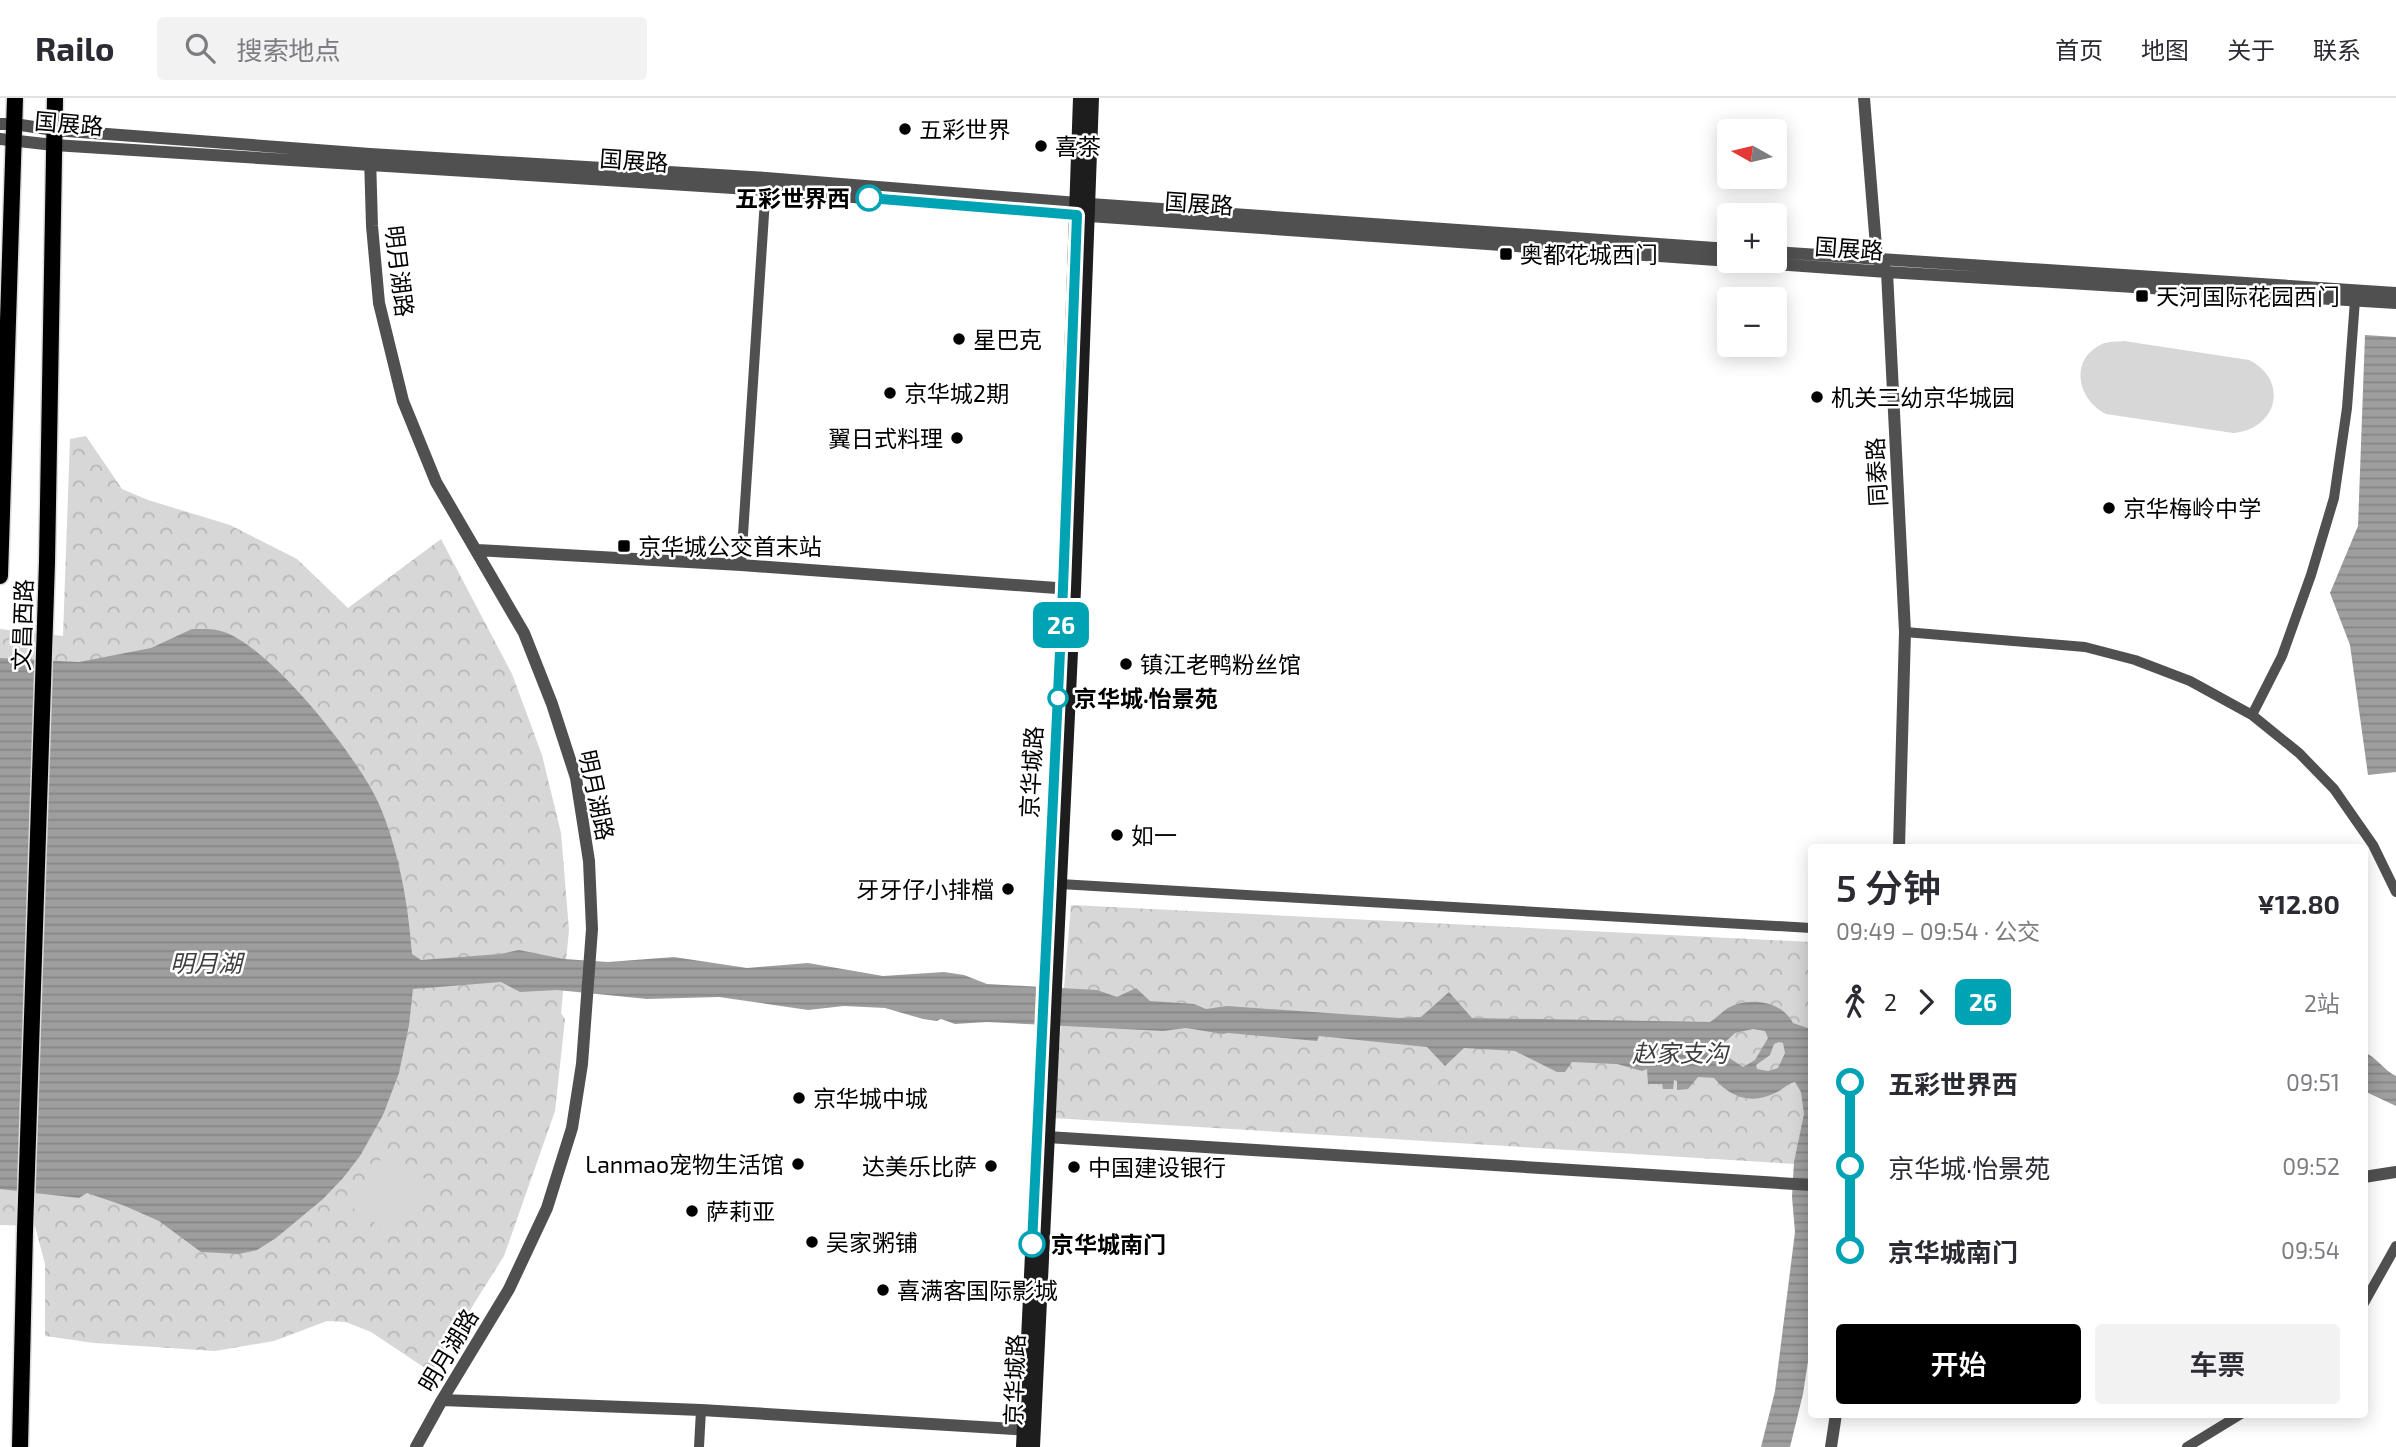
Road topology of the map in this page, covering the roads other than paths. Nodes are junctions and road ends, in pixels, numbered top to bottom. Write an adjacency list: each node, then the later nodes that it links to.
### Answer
1 (15, 98): 6 (main road, 文昌西路)
2 (55, 98): 7 (main road, 文昌西路)
3 (1080, 98): 10 (main road, 京华城路)
4 (1092, 98): 10 (main road, 京华城路)
5 (1864, 98): 13 (street)
6 (7, 131): 7 (street, 国展路); 20 (main road, 文昌西路)
7 (54, 137): 8 (street, 国展路); 41 (main road, 文昌西路)
8 (370, 159): 9 (street, 国展路); 18 (street, 明月湖路)
9 (766, 184): 10 (street, 国展路); 19 (street)
10 (1083, 209): 11 (street, 国展路); 14 (street, 国展路); 21 (main road, 京华城路)
11 (1717, 248)
12 (1787, 253): 13 (street, 国展路)
13 (1877, 259): 14 (street); 15 (street, 国展路)
14 (1887, 272): 16 (street, 国展路); 22 (street, 同泰路)
15 (2396, 293)
16 (2355, 300): 17 (street, 国展路); 23 (street)
17 (2396, 303)
18 (477, 550): 19 (street); 36 (street, 明月湖路)
19 (741, 565): 21 (street)
20 (0, 576)
21 (1069, 589): 25 (main road, 京华城路); 28 (main road, 京华城路)
22 (1905, 632): 23 (street); 24 (street, 同泰路)
23 (2252, 715): 26 (street)
24 (1899, 844)
25 (1060, 884): 27 (street); 28 (main road, 京华城路)
26 (2396, 892)
27 (1808, 928)
28 (1050, 968): 29 (main road, 京华城路)
29 (1046, 1054): 30 (main road, 京华城路); 40 (main road, 京华城路)
30 (1047, 1137): 33 (street); 40 (main road, 京华城路)
31 (2396, 1172): 32 (street)
32 (2368, 1176)
33 (1808, 1185)
34 (2396, 1246): 35 (street)
35 (2368, 1296)
36 (442, 1399): 37 (street); 42 (street, 明月湖路)
37 (701, 1410): 40 (street); 43 (street)
38 (1835, 1418): 46 (street)
39 (2234, 1418): 47 (street)
40 (1029, 1429): 44 (main road, 京华城路); 45 (main road, 京华城路)
41 (20, 1447)
42 (416, 1447)
43 (699, 1447)
44 (1023, 1447)
45 (1033, 1447)
46 (1831, 1447)
47 (2187, 1447)

